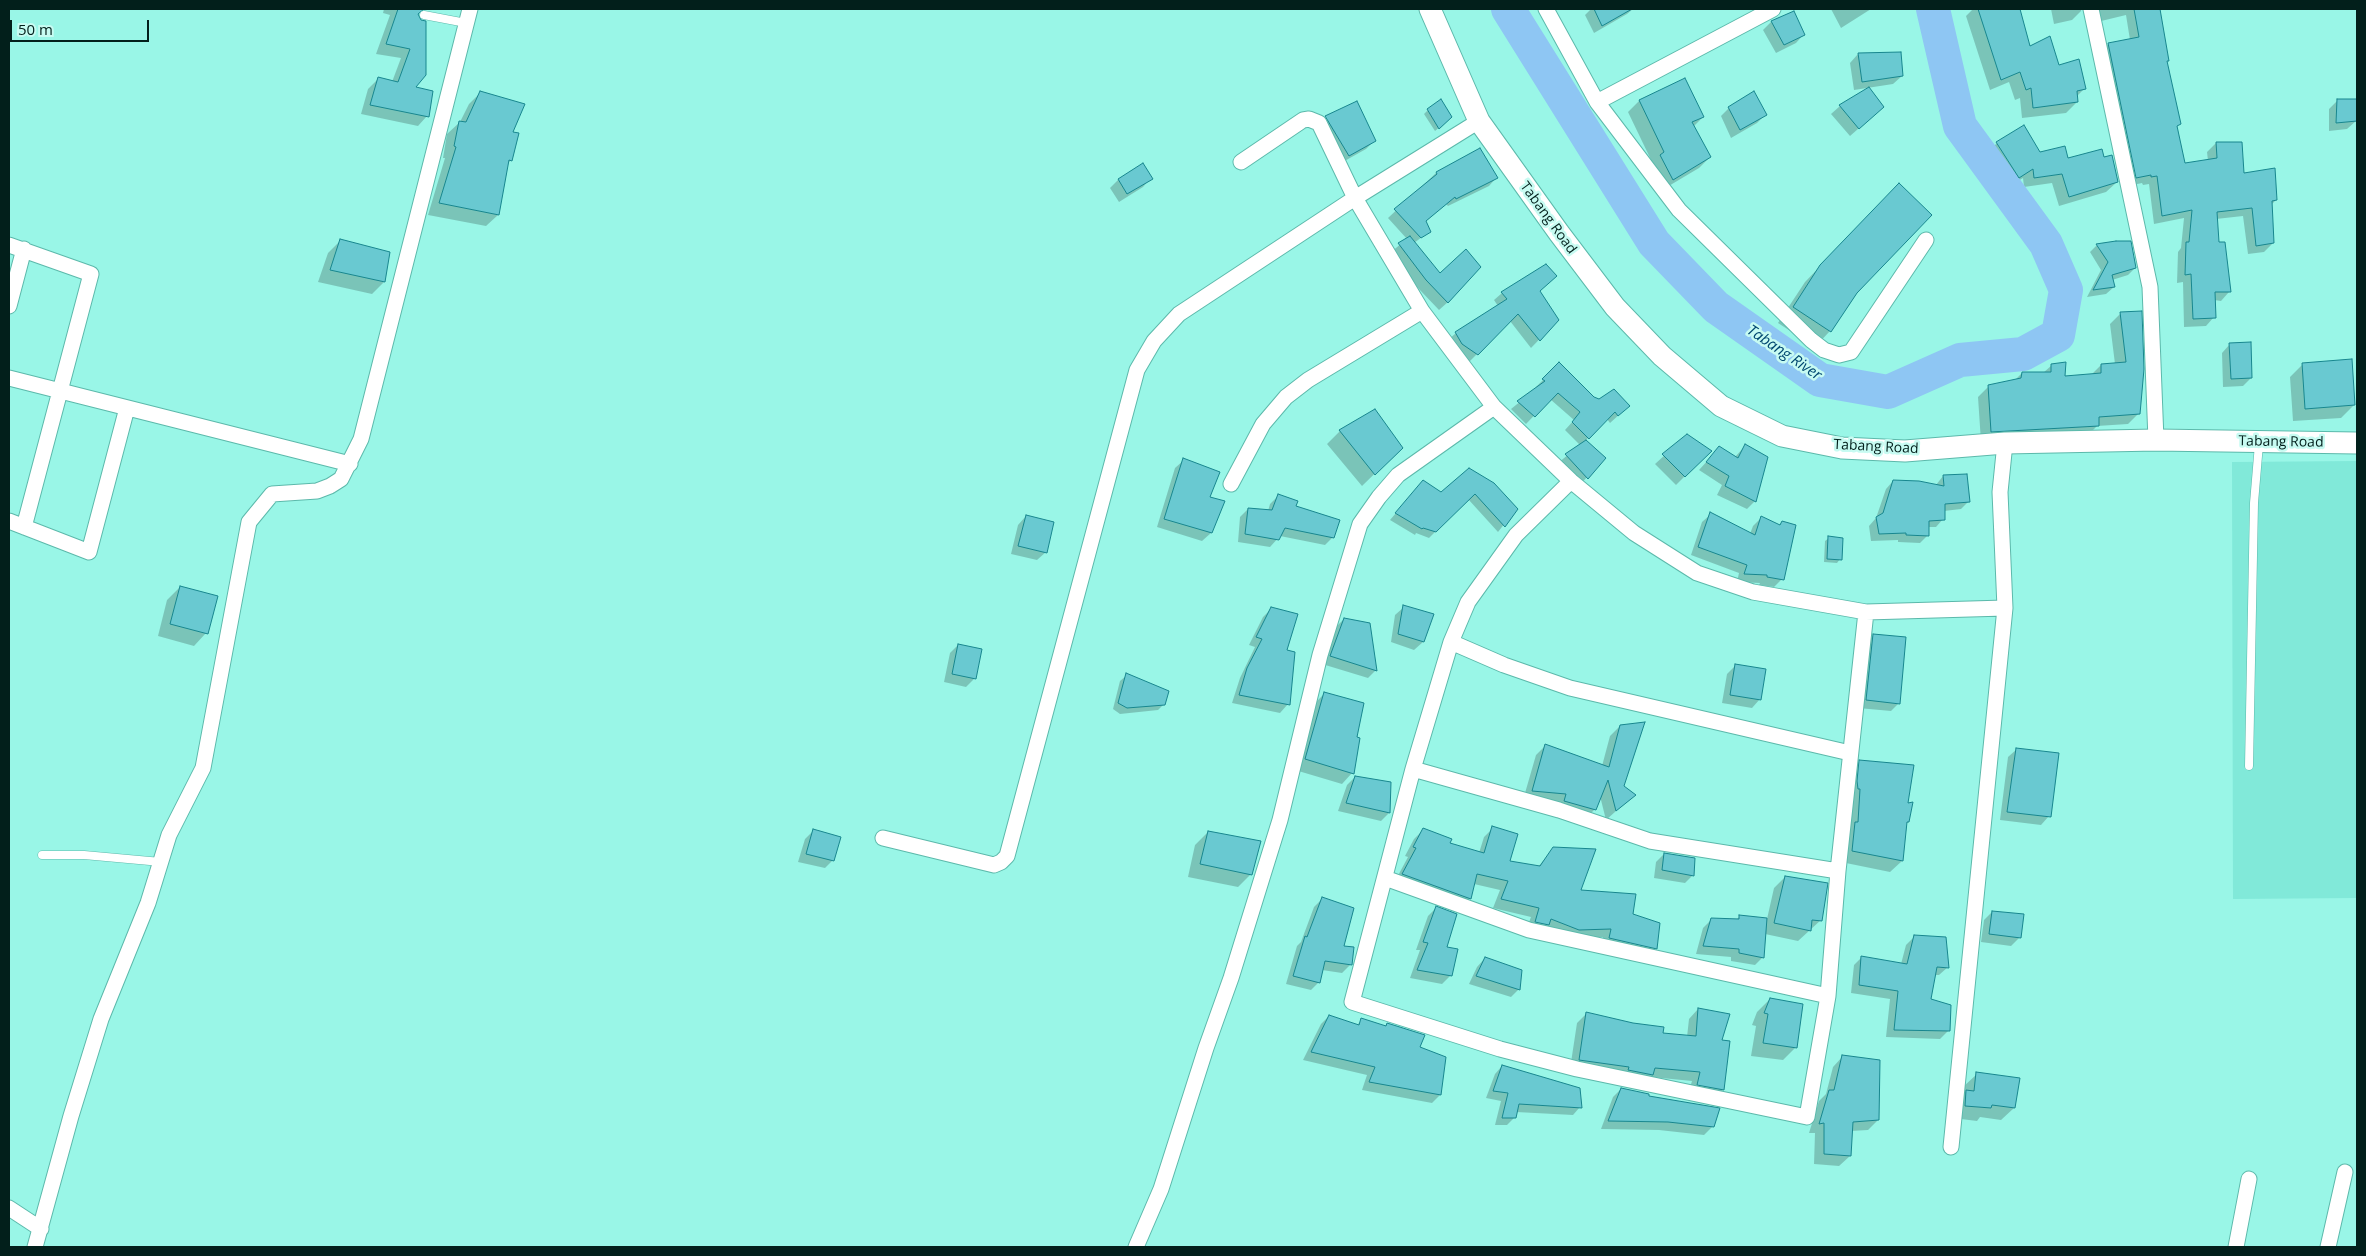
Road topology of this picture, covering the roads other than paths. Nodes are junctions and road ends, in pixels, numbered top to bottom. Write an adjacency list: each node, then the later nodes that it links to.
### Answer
1 (1430, 9): 8 (main road, Tabang Road)
2 (1546, 9): 7 (street)
3 (1773, 9): 7 (street)
4 (2091, 9): 20 (street)
5 (424, 15): 6 (lane)
6 (468, 16): 24 (street)
7 (1597, 102): 11 (street)
8 (1479, 121): 10 (street); 23 (main road, Tabang Road)
9 (1241, 162): 10 (street)
10 (1355, 198): 15 (street); 35 (street)
11 (1926, 240)
12 (9, 245): 13 (street)
13 (24, 249): 14 (street); 17 (street)
14 (9, 306)
15 (1422, 310): 18 (street); 26 (street)
16 (9, 378): 17 (street)
17 (59, 391): 19 (street); 28 (street)
18 (1494, 407): 25 (street); 47 (street)
19 (127, 408): 24 (street); 28 (street)
20 (2156, 440): 21 (main road, Tabang Road); 23 (main road, Tabang Road)
21 (2259, 442): 22 (main road, Tabang Road); 33 (lane)
22 (2357, 443)
23 (2005, 444): 29 (street)
24 (350, 464): 37 (street)
25 (1570, 481): 30 (street); 31 (street)
26 (1231, 484)
27 (9, 521): 28 (street)
28 (24, 527)
29 (2005, 608): 30 (street); 41 (street)
30 (1866, 612): 32 (street)
31 (1451, 642): 32 (street); 34 (street)
32 (1850, 754): 38 (street)
33 (2249, 766)
34 (1413, 770): 38 (street); 39 (street)
35 (883, 838)
36 (42, 855): 37 (lane)
37 (161, 862): 45 (street)
38 (1838, 871): 40 (street)
39 (1385, 878): 40 (street); 40 (street)
40 (1828, 996)
41 (1950, 1146)
42 (2345, 1172): 49 (street)
43 (2249, 1179): 48 (street)
44 (9, 1208): 45 (street)
45 (40, 1229): 46 (street)
46 (35, 1247)
47 (1136, 1247)
48 (2236, 1247)
49 (2328, 1247)

